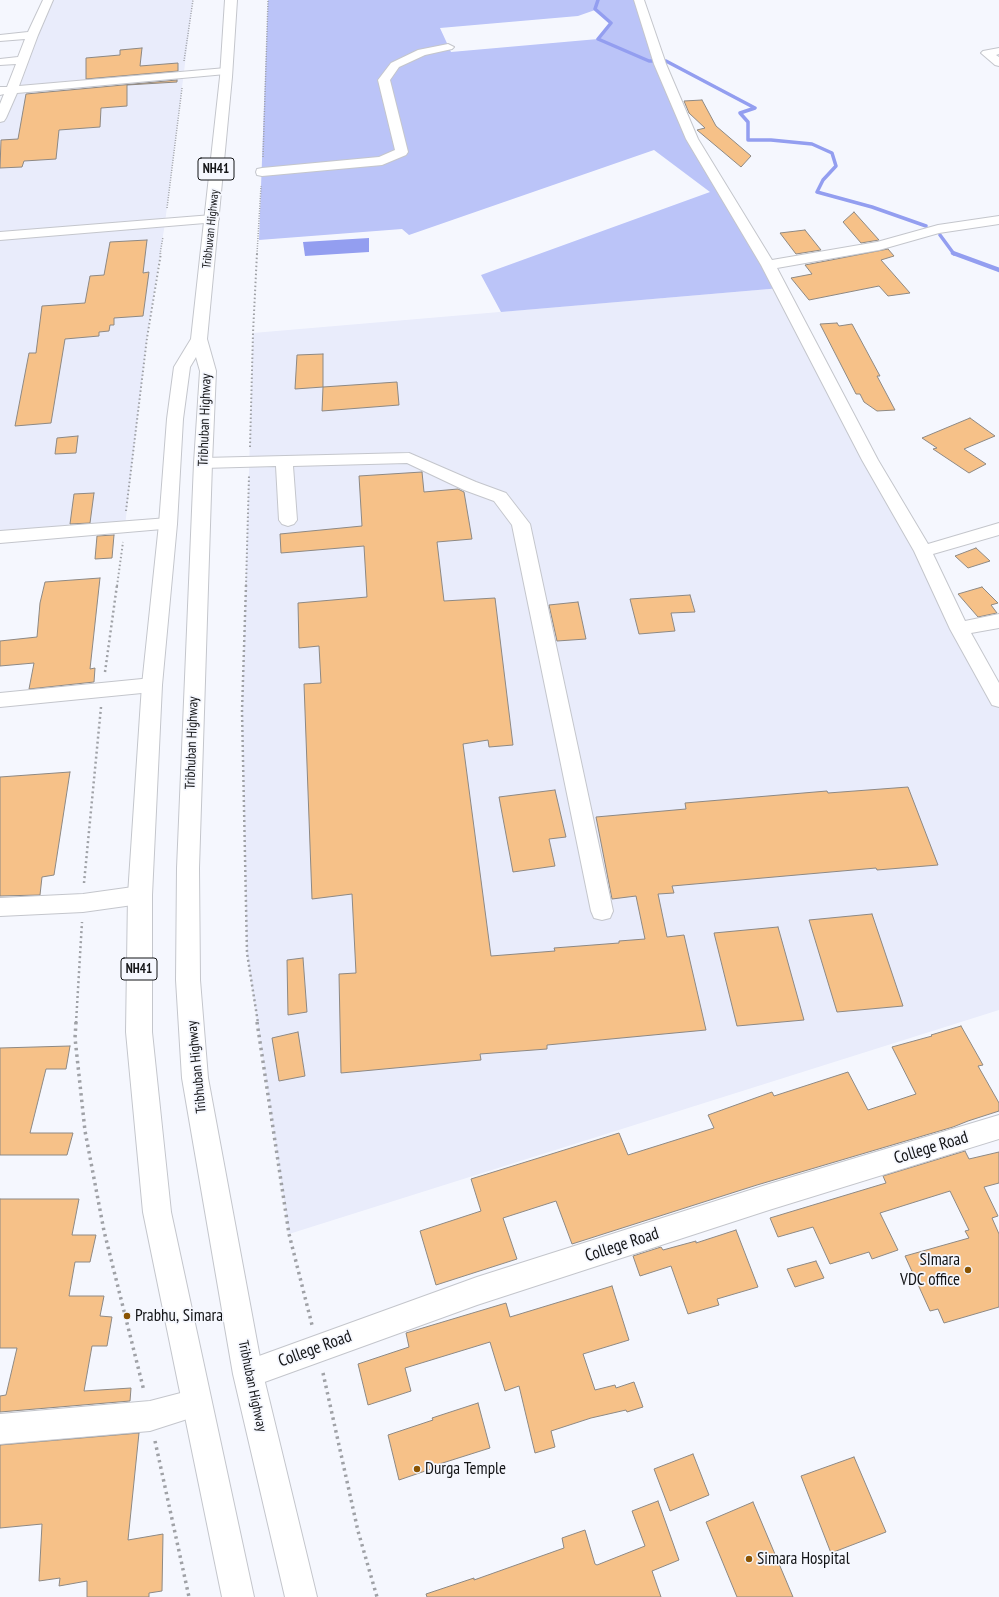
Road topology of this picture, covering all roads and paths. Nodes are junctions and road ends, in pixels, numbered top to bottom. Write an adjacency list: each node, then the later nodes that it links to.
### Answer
1 (48, 0): 5 (street)
2 (231, 0): 12 (highway, Tribhuvan Highway / NH41)
3 (268, 0): 16 (path)
4 (640, 0): 20 (street)
5 (32, 35): 6 (street); 9 (street)
6 (0, 38)
7 (448, 47): 16 (street)
8 (999, 51): 11 (street)
9 (23, 60): 10 (street); 13 (street)
10 (0, 62)
11 (999, 63)
12 (226, 71): 13 (street); 17 (highway, Tribhuvan Highway / NH41)
13 (12, 90): 14 (street); 15 (street)
14 (0, 91)
15 (0, 118)
16 (262, 172): 23 (path)
17 (212, 219): 19 (street); 21 (highway, Tribhuvan Highway / NH41)
18 (999, 220): 20 (street)
19 (0, 236)
20 (768, 265): 29 (street)
21 (199, 338): 24 (highway, Tribhuban Highway / NH41); 26 (highway, Tribhuban Highway / NH41)
22 (284, 460): 23 (street); 25 (street); 37 (street)
23 (250, 462): 24 (street); 39 (path)
24 (203, 463): 40 (highway, Tribhuban Highway / NH41)
25 (288, 520)
26 (168, 524): 28 (street); 32 (highway, Tribhuban Highway / NH41)
27 (999, 529): 29 (street)
28 (0, 537)
29 (923, 551): 31 (street)
30 (999, 622): 31 (street)
31 (959, 629): 34 (street)
32 (152, 685): 33 (street); 35 (highway, Tribhuban Highway / NH41)
33 (0, 700)
34 (999, 700)
35 (140, 895): 36 (street); 41 (highway, Tribhuban Highway / NH41)
36 (0, 907)
37 (602, 911)
38 (999, 1127): 39 (street, College Road)
39 (318, 1348): 40 (street, College Road); 45 (path)
40 (248, 1374): 44 (highway, Tribhuban Highway / NH41)
41 (196, 1402): 42 (street); 43 (highway, Tribhuban Highway / NH41)
42 (0, 1429)
43 (238, 1597)
44 (301, 1597)
45 (377, 1597)

